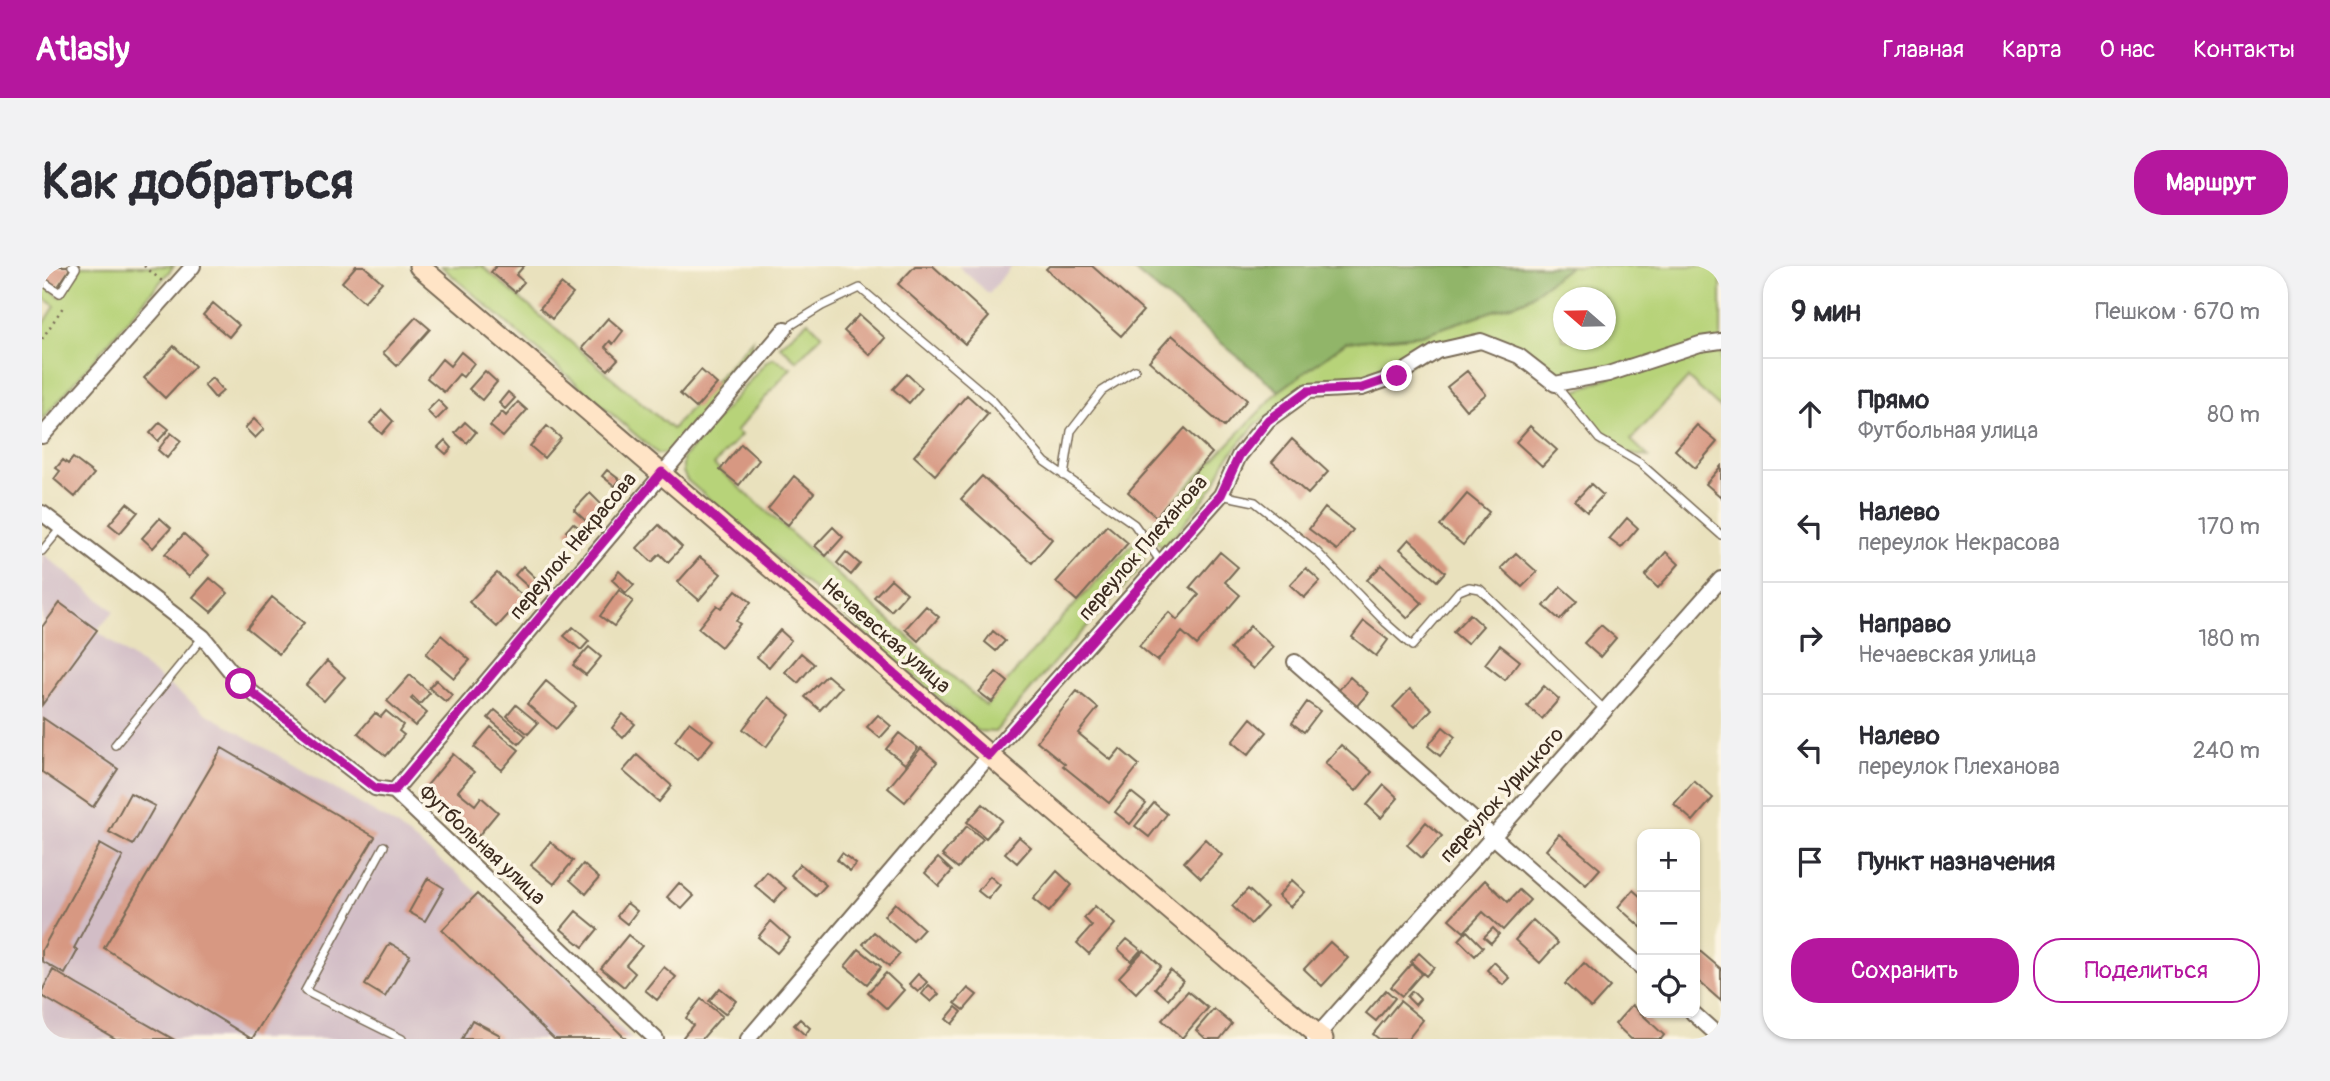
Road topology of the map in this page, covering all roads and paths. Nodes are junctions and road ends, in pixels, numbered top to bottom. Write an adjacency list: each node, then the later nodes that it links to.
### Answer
1 (72, 266): 5 (lane)
2 (144, 266): 6 (path)
3 (193, 266): 6 (street)
4 (419, 266): 12 (street, Нечаевская улица)
5 (42, 281)
6 (172, 290): 11 (street)
7 (785, 329): 12 (street, переулок Некрасова); 13 (lane)
8 (1721, 341): 10 (street)
9 (1135, 370): 13 (lane)
10 (1555, 384): 14 (street, переулок Плеханова); 17 (lane)
11 (42, 436)
12 (662, 472): 25 (street, Нечаевская улица); 26 (street, переулок Некрасова)
13 (1064, 476): 19 (lane)
14 (1221, 495): 19 (street, переулок Плеханова); 23 (lane)
15 (42, 513): 16 (street, Футбольная улица)
16 (61, 528): 18 (lane); 21 (street, Футбольная улица)
17 (1721, 536)
18 (42, 551)
19 (1161, 562): 25 (street, переулок Плеханова)
20 (1721, 579): 23 (street, переулок Урицкого)
21 (203, 637): 24 (lane); 26 (street, Футбольная улица)
22 (1295, 662): 27 (street)
23 (1605, 710): 27 (street, переулок Урицкого)
24 (115, 746)
25 (989, 756): 31 (street, Нечаевская улица); 35 (street, переулок Плеханова)
26 (394, 791): 34 (street, Футбольная улица)
27 (1493, 836): 29 (street); 31 (street, переулок Урицкого)
28 (384, 846): 33 (lane)
29 (1637, 964)
30 (1699, 1018): 32 (street)
31 (1318, 1037)
32 (1721, 1038)
33 (402, 1039)
34 (656, 1039)
35 (748, 1039)

